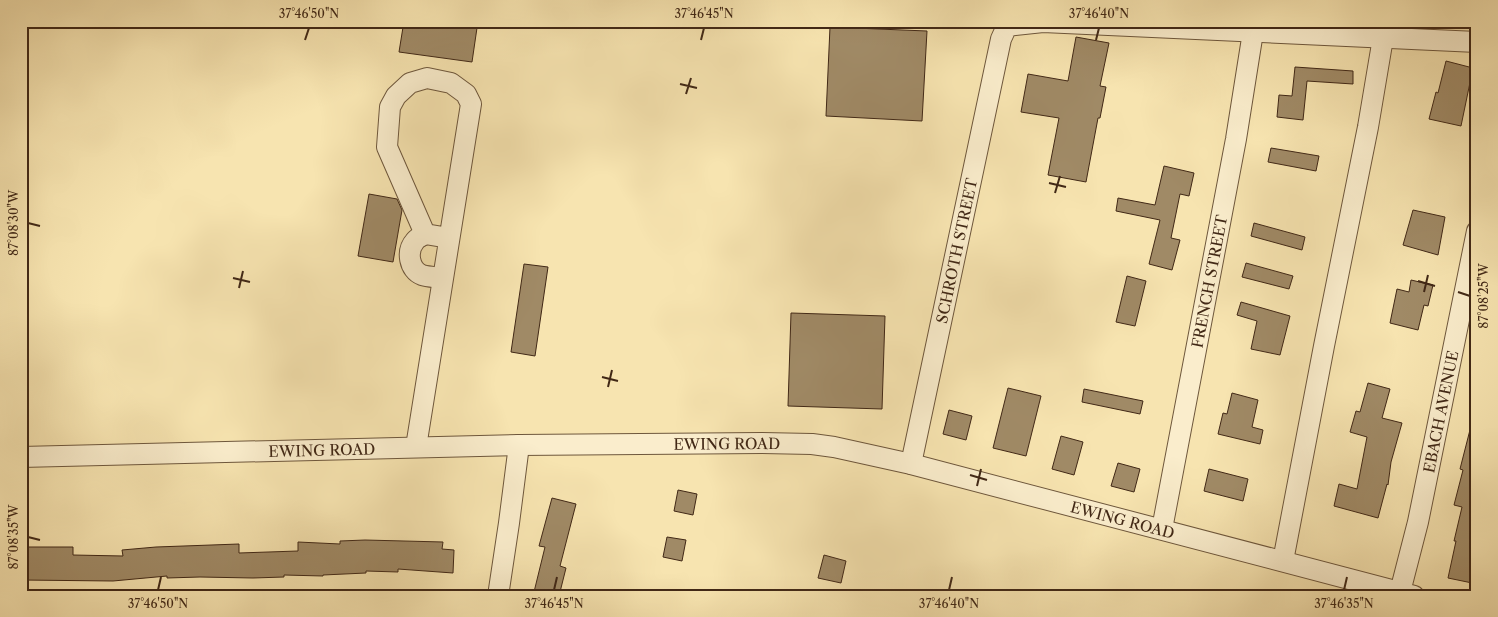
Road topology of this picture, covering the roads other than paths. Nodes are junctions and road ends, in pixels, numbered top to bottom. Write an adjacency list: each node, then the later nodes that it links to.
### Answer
1 (1253, 32): 2 (street); 11 (street, SCHROTH STREET); 12 (street, FRENCH STREET)
2 (1383, 38): 3 (street); 13 (street)
3 (1477, 42)
4 (1477, 230): 14 (street, EBACH AVENUE)
5 (425, 234): 6 (street); 6 (street); 7 (street)
6 (448, 238): 7 (street)
7 (442, 278): 9 (street)
8 (519, 445): 9 (street, EWING ROAD); 11 (street, EWING ROAD); 15 (street)
9 (416, 447): 10 (street, EWING ROAD)
10 (21, 457)
11 (911, 464): 12 (street, EWING ROAD)
12 (1162, 529): 13 (street, EWING ROAD)
13 (1283, 561): 14 (street, EWING ROAD)
14 (1408, 594)
15 (498, 596)

